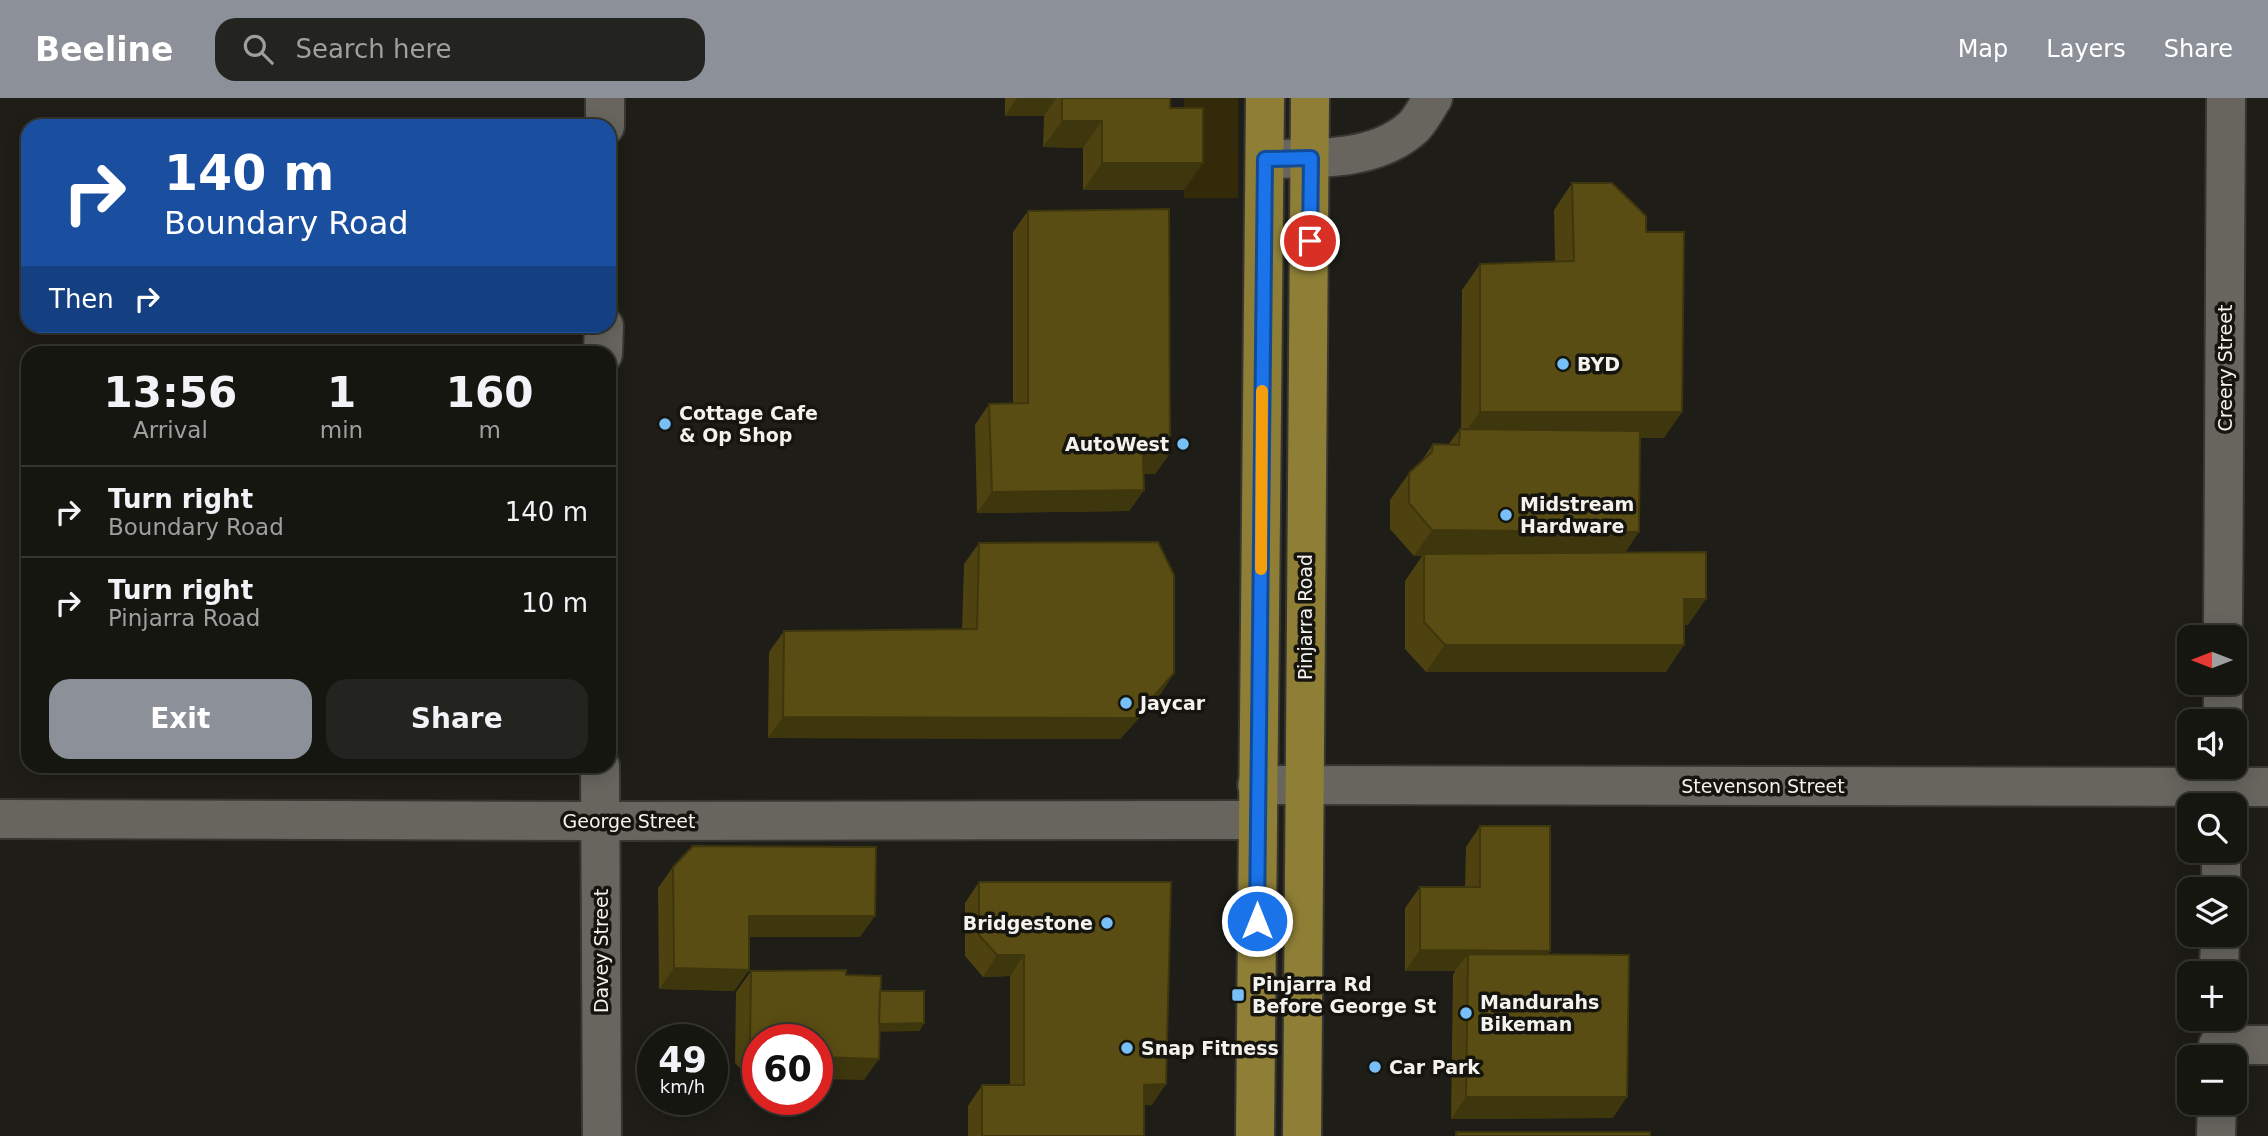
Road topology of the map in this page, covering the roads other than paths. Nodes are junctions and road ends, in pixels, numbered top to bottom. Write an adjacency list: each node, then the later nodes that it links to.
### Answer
1 (605, 98): 6 (street)
2 (1265, 98): 8 (main road)
3 (1311, 98): 7 (main road, Pinjarra Road)
4 (1433, 98): 7 (street)
5 (2227, 98): 9 (street, Creery Street)
6 (605, 119)
7 (1311, 158): 8 (street); 11 (main road, Pinjarra Road)
8 (1265, 159): 14 (main road)
9 (2223, 625)
10 (600, 773): 16 (street, Davey Street)
11 (1304, 785): 12 (street, Stevenson Street); 14 (street, Stevenson Street); 22 (main road, Pinjarra Road)
12 (2222, 786): 13 (street, Stevenson Street)
13 (2268, 787)
14 (1257, 802): 16 (street, George Street); 21 (main road)
15 (0, 819): 16 (street, George Street)
16 (600, 821): 20 (street, Davey Street)
17 (2218, 1040): 18 (street)
18 (2268, 1045)
19 (2217, 1115): 23 (street)
20 (602, 1136)
21 (1255, 1136)
22 (1302, 1136)
23 (2216, 1136)

